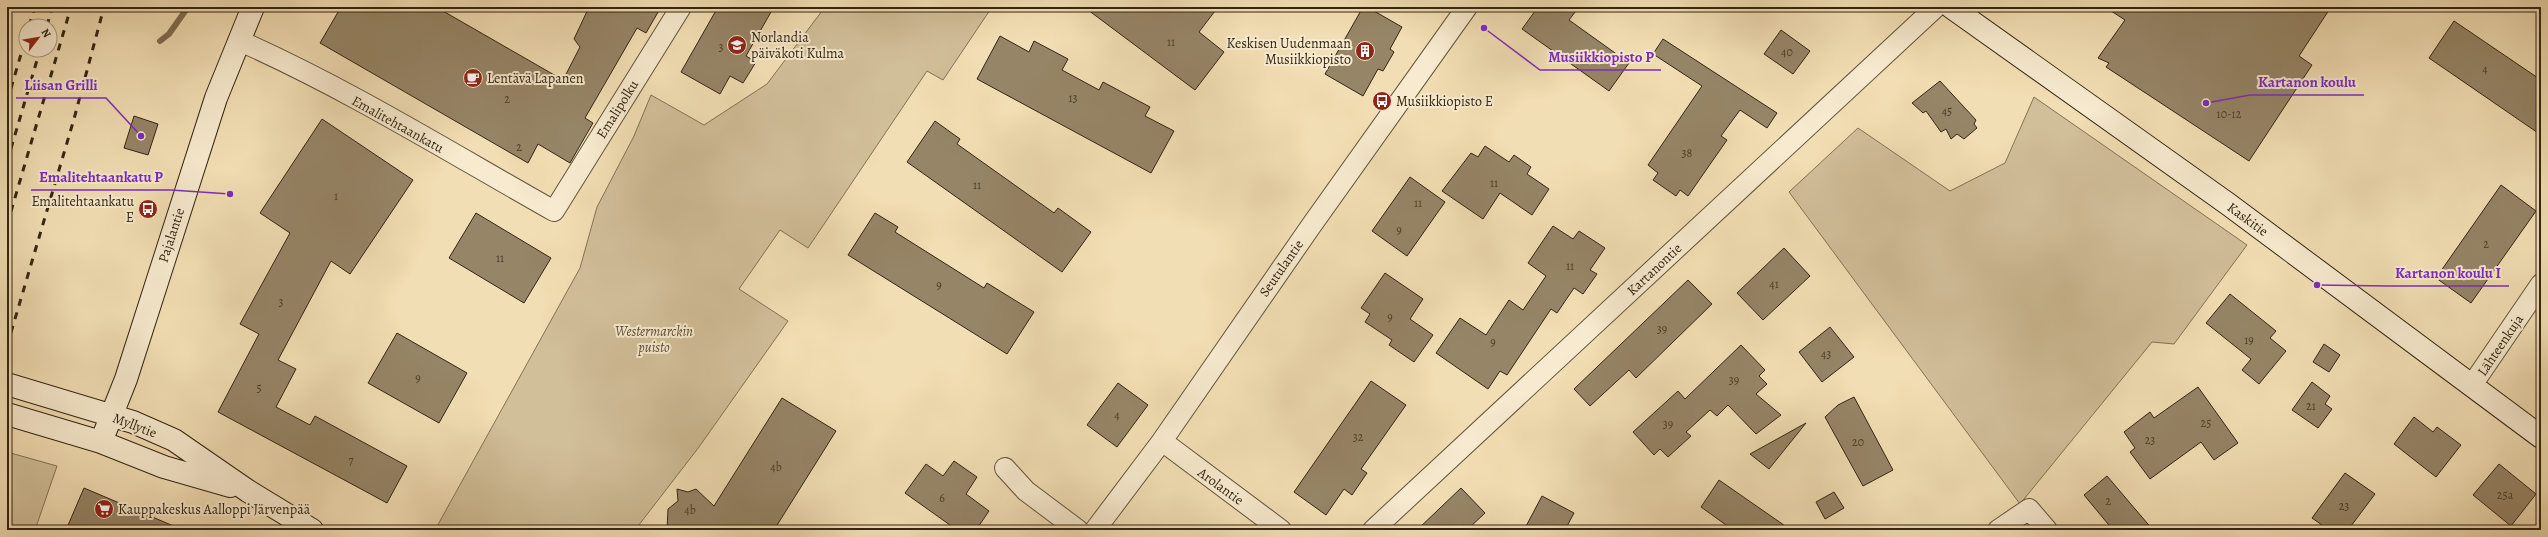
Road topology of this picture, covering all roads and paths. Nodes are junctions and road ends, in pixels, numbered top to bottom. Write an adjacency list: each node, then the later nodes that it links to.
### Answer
1 (253, 7): 6 (street, Pajalantie)
2 (681, 7): 7 (street, Emalipolku)
3 (1467, 7): 14 (street, Seutulantie)
4 (1936, 7): 22 (street, Kartanontie)
5 (1951, 7): 10 (street, Kaskitie)
6 (240, 41): 7 (street, Emalitehtaankatu); 12 (street, Pajalantie)
7 (554, 211)
8 (2541, 284): 10 (street, Lähteenkuja)
9 (10, 385): 12 (street, Myllytie)
10 (2472, 385): 13 (street, Kaskitie)
11 (7, 414): 15 (street, Myllytie)
12 (112, 416): 15 (street, Pajalantie); 17 (street, Myllytie)
13 (2541, 437)
14 (1162, 441): 20 (street, Seutulantie); 21 (street, Arolantie)
15 (101, 442): 17 (street, Myllytie)
16 (1005, 468): 19 (street)
17 (248, 491): 18 (street, Myllytie)
18 (312, 530)
19 (1078, 530)
20 (1095, 530)
21 (1280, 530)
22 (1373, 530)
23 (1998, 530): 24 (street)
24 (2047, 530)

